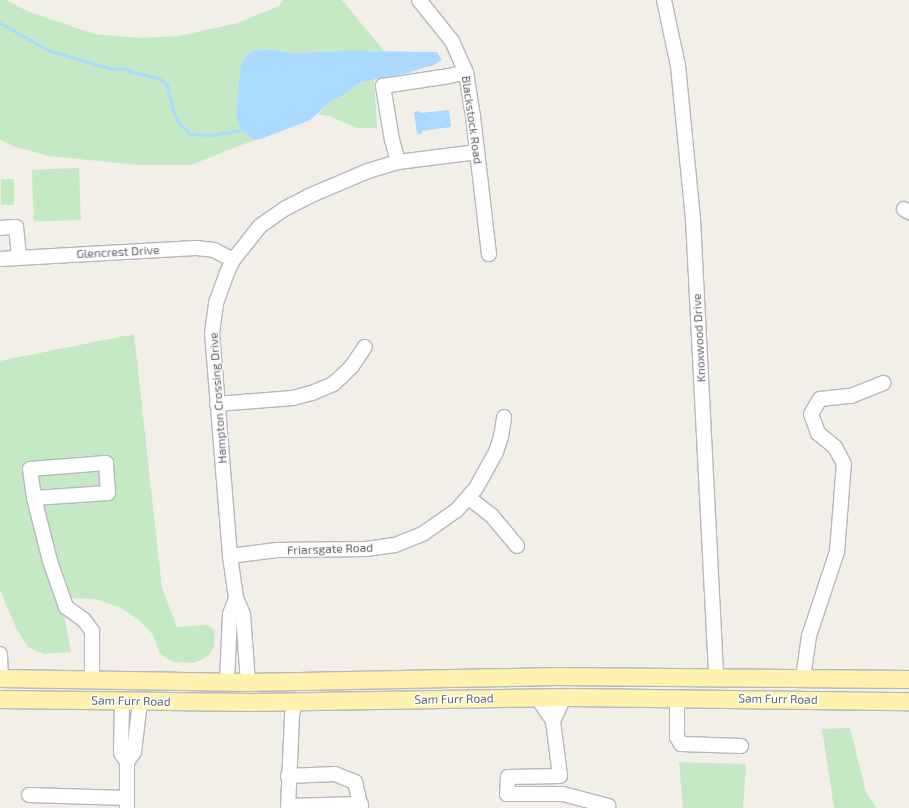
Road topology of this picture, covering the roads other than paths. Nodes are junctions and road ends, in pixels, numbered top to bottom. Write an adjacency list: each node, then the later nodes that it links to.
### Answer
1 (664, 0): 21 (street, Knoxwood Drive)
2 (422, 1): 3 (street, Blackstock Road)
3 (466, 72): 4 (street, Blackstock Road); 5 (street)
4 (477, 152): 5 (street, Hampton Crossing Drive); 7 (street, Blackstock Road)
5 (398, 162): 10 (street, Hampton Crossing Drive)
6 (0, 228): 8 (street)
7 (489, 254)
8 (19, 258): 9 (street, Glencrest Drive); 10 (street, Glencrest Drive)
9 (0, 259)
10 (233, 260): 13 (street, Hampton Crossing Drive)
11 (365, 347): 13 (street)
12 (883, 383): 22 (street)
13 (217, 404): 18 (street, Hampton Crossing Drive)
14 (504, 417): 16 (street, Friarsgate Road)
15 (34, 498): 15 (street); 25 (street)
16 (469, 498): 17 (street); 18 (street, Friarsgate Road)
17 (517, 546)
18 (230, 556): 19 (street, Hampton Crossing Drive)
19 (236, 598): 26 (street, Hampton Crossing Drive); 28 (street, Hampton Crossing Drive)
20 (0, 654): 23 (street)
21 (716, 678): 22 (main road, Sam Furr Road); 27 (main road, Sam Furr Road); 30 (main road)
22 (803, 678): 24 (main road, Sam Furr Road)
23 (0, 679): 25 (main road, Sam Furr Road)
24 (909, 679)
25 (92, 680): 26 (main road, Sam Furr Road)
26 (227, 681): 28 (main road, Sam Furr Road)
27 (321, 681): 28 (main road, Sam Furr Road); 33 (main road)
28 (248, 682)
29 (537, 697): 30 (main road, Sam Furr Road); 36 (main road, Sam Furr Road); 37 (street)
30 (567, 697): 31 (main road, Sam Furr Road); 37 (street)
31 (677, 698): 34 (main road, Sam Furr Road); 38 (street)
32 (0, 699): 33 (main road, Sam Furr Road)
33 (122, 701): 35 (main road, Sam Furr Road); 39 (street)
34 (909, 701)
35 (140, 702): 36 (main road, Sam Furr Road); 39 (street)
36 (295, 702): 40 (street)
37 (553, 721): 41 (street)
38 (741, 746)
39 (127, 762): 44 (street)
40 (288, 776): 45 (street); 46 (street)
41 (560, 776): 42 (street); 42 (street)
42 (563, 794): 47 (street)
43 (29, 795): 44 (street)
44 (127, 803)
45 (361, 806): 46 (street)
46 (288, 807)
47 (608, 808)

